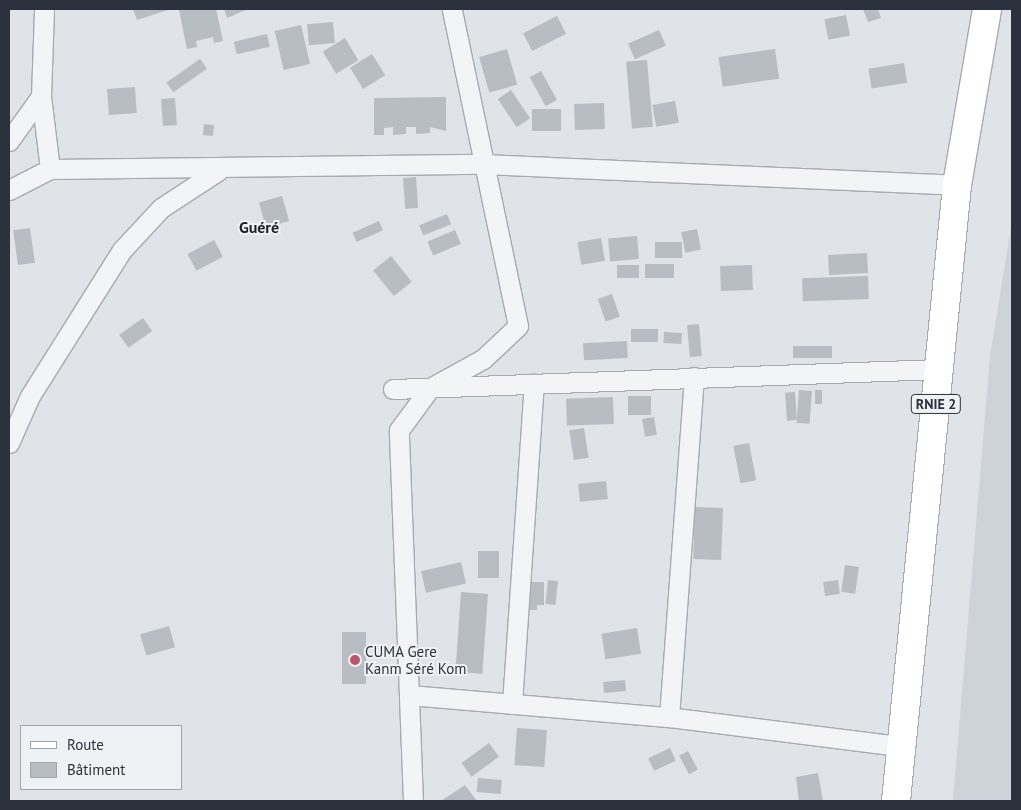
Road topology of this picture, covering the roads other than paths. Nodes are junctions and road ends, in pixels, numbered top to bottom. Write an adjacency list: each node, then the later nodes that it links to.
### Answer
1 (44, 9): 4 (street)
2 (452, 9): 6 (street)
3 (987, 9): 9 (main road, RNIE 2)
4 (41, 96): 5 (street); 7 (street)
5 (9, 140)
6 (483, 164): 8 (street); 9 (street); 14 (street)
7 (50, 169): 8 (street); 10 (street)
8 (219, 170): 16 (street)
9 (957, 185): 11 (main road, RNIE 2)
10 (9, 190)
11 (938, 369): 12 (street); 20 (main road, RNIE 2)
12 (694, 377): 13 (street); 19 (street)
13 (534, 384): 14 (street); 18 (street)
14 (430, 388): 15 (street); 17 (street)
15 (393, 390)
16 (9, 443)
17 (410, 695): 18 (street); 21 (street)
18 (512, 704): 19 (street)
19 (669, 717): 20 (street)
20 (904, 747): 22 (main road, RNIE 2)
21 (413, 801)
22 (896, 801)

